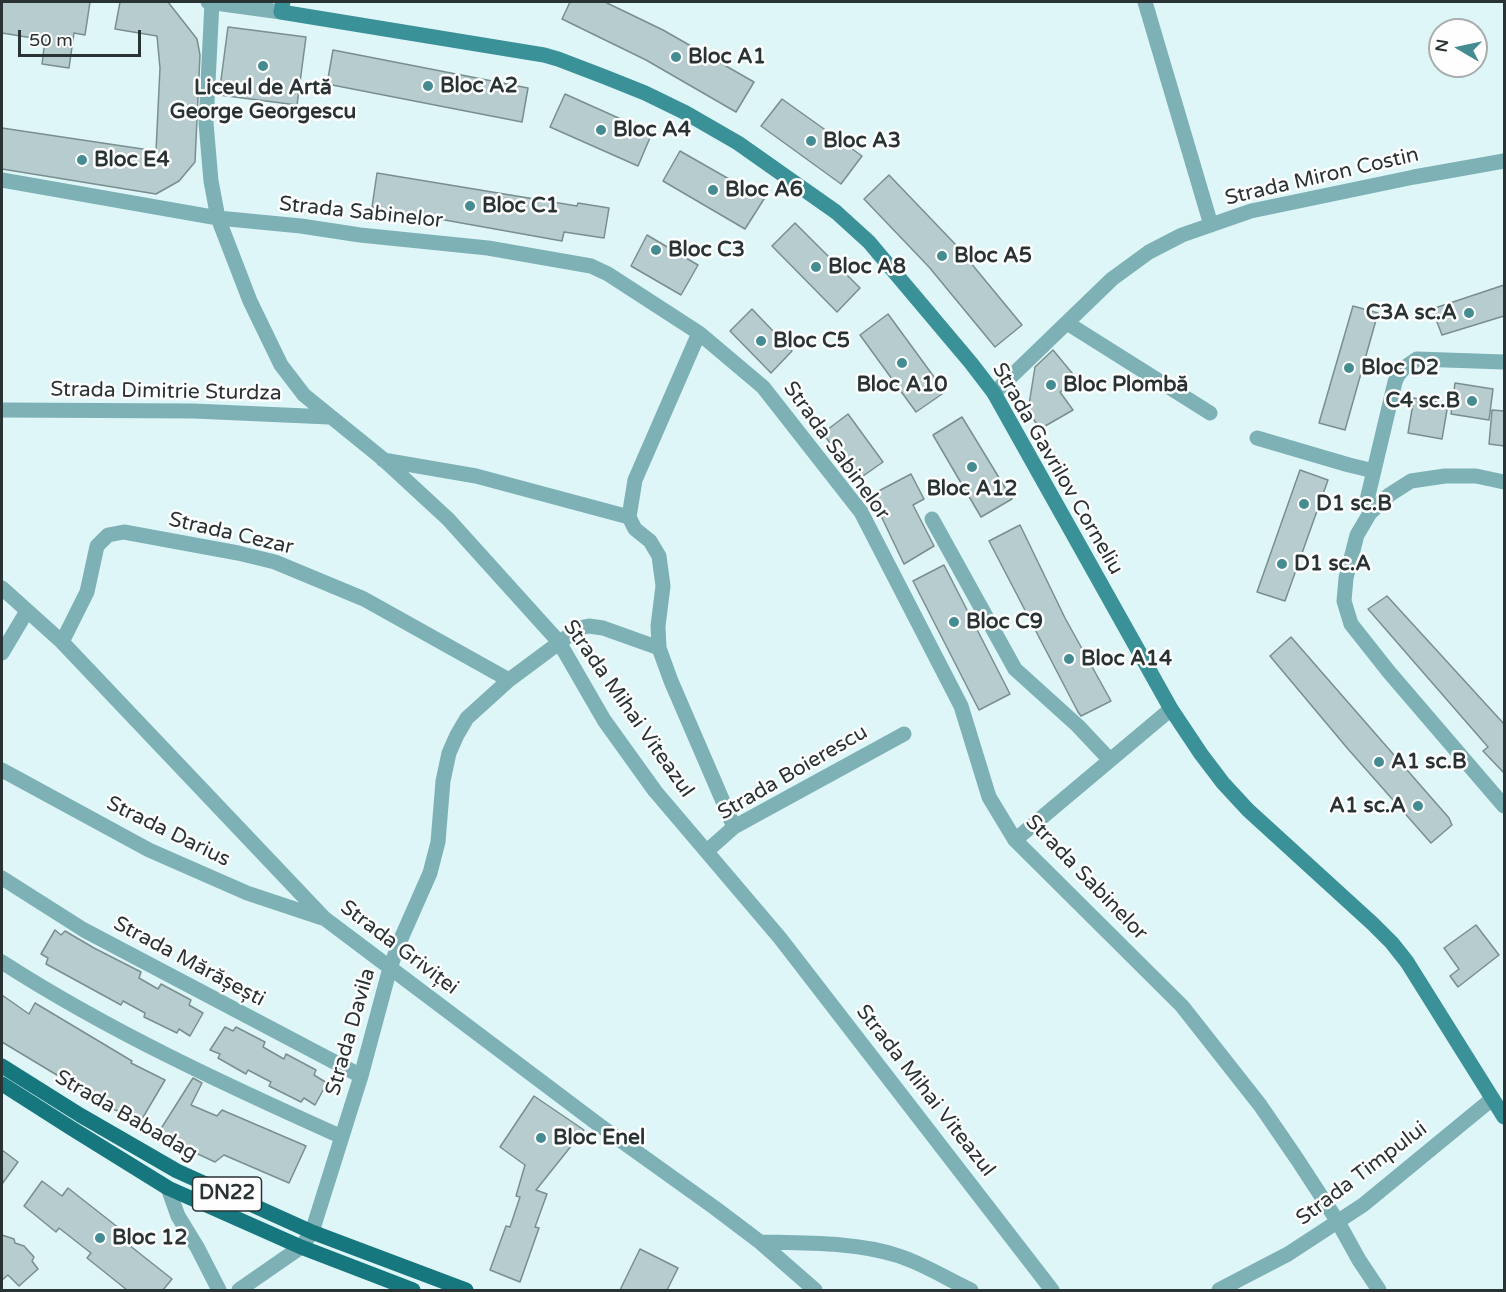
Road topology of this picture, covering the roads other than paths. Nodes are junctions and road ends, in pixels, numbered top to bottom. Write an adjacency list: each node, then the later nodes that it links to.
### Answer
1 (210, 2): 3 (street, Strada Gavrilov Corneliu); 6 (street, Strada Mihai Viteazul)
2 (1145, 2): 7 (street)
3 (282, 7): 11 (street, Strada Gavrilov Corneliu)
4 (1504, 162): 7 (street, Strada Miron Costin)
5 (2, 180): 6 (street, Strada Sabinelor)
6 (218, 218): 9 (street, Strada Sabinelor); 14 (street, Strada Mihai Viteazul)
7 (1211, 225): 8 (street, Strada Miron Costin)
8 (1067, 323): 11 (street, Strada Miron Costin); 13 (street)
9 (699, 333): 20 (street); 35 (street, Strada Sabinelor)
10 (1504, 362): 17 (street)
11 (994, 393): 29 (street, Strada Gavrilov Corneliu)
12 (2, 410): 14 (street, Strada Dimitrie Sturdza)
13 (1210, 413)
14 (329, 417): 16 (street, Strada Mihai Viteazul)
15 (1257, 438): 17 (street)
16 (383, 459): 20 (street); 25 (street, Strada Mihai Viteazul)
17 (1374, 471): 19 (street)
18 (1504, 482): 19 (street)
19 (1370, 513): 33 (street)
20 (628, 517): 26 (street)
21 (932, 519): 31 (street)
22 (2, 588): 23 (street, Strada Griviței)
23 (27, 610): 24 (street, Strada Griviței); 27 (street)
24 (62, 642): 28 (street, Strada Cezar); 38 (street, Strada Griviței)
25 (559, 642): 26 (street, Strada Davila); 28 (street, Strada Davila); 36 (street, Strada Mihai Viteazul)
26 (659, 648): 34 (street)
27 (2, 653)
28 (509, 680): 40 (street, Strada Davila)
29 (1170, 709): 31 (street); 44 (street, Strada Gavrilov Corneliu)
30 (904, 734): 34 (street, Strada Boierescu)
31 (1110, 760): 35 (street)
32 (2, 770): 38 (street, Strada Darius)
33 (1504, 806)
34 (734, 827): 36 (street, Strada Boierescu)
35 (1015, 840): 48 (street, Strada Sabinelor)
36 (706, 851): 58 (street, Strada Mihai Viteazul)
37 (2, 878): 42 (street, Strada Mărășești)
38 (324, 918): 40 (street, Strada Griviței)
39 (2, 962): 46 (street)
40 (390, 968): 42 (street, Strada Davila); 50 (street, Strada Griviței)
41 (2, 1066): 49 (main road, Strada Babadag / DN22)
42 (361, 1076): 46 (street, Strada Davila)
43 (2, 1084): 47 (main road, Strada Babadag)
44 (1492, 1099): 45 (street, Strada Gavrilov Corneliu); 48 (street, Strada Timpului)
45 (1504, 1117)
46 (342, 1137): 49 (street, Strada Davila)
47 (168, 1188): 51 (main road, Strada Babadag); 52 (street)
48 (1338, 1222): 59 (street, Strada Timpului); 60 (street, Strada Sabinelor)
49 (312, 1232): 51 (street, Strada Davila); 55 (main road, Strada Babadag / DN22)
50 (760, 1242): 56 (street, Strada Griviței); 57 (street)
51 (302, 1247): 53 (street); 54 (main road, Strada Babadag)
52 (219, 1290)
53 (239, 1290)
54 (413, 1290)
55 (466, 1290)
56 (815, 1290)
57 (971, 1290)
58 (1052, 1290)
59 (1218, 1290)
60 (1379, 1290)

